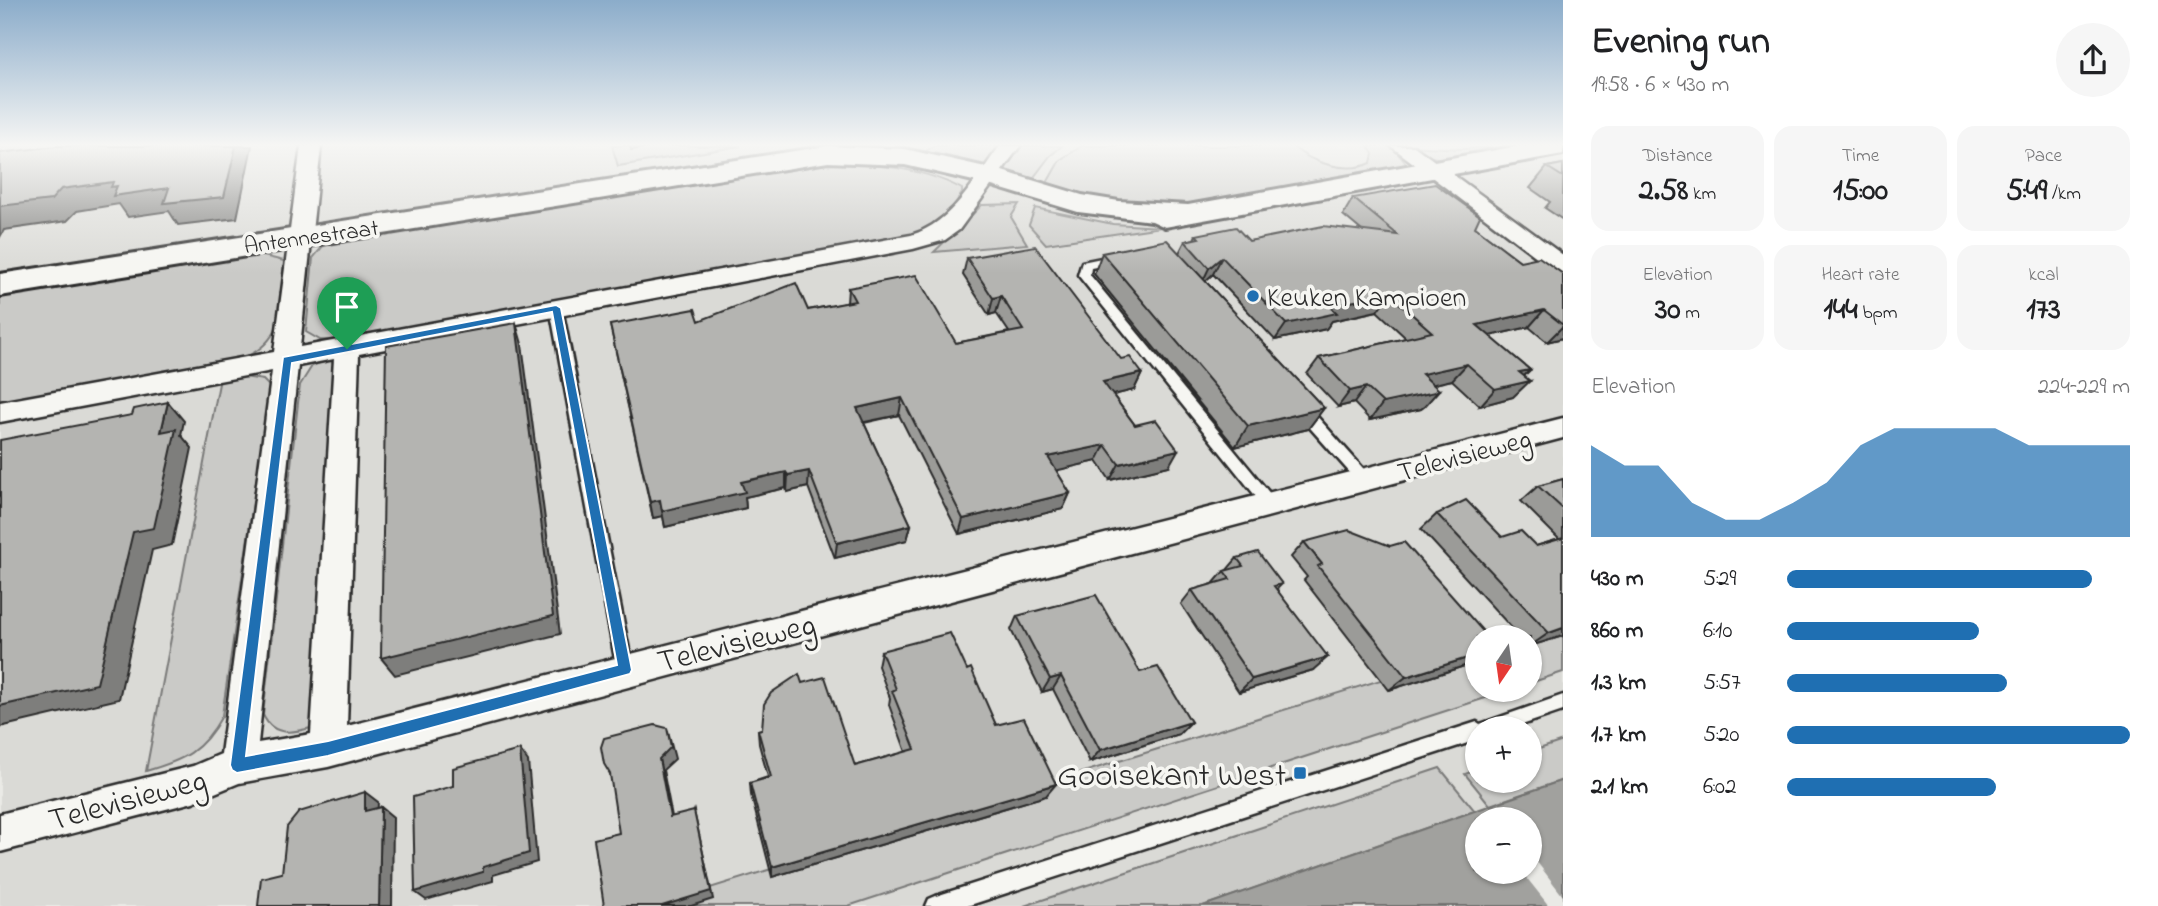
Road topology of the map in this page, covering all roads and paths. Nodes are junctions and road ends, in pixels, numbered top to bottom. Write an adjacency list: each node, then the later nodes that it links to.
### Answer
1 (307, 188): 7 (street)
2 (624, 188): 7 (street, Antennestraat)
3 (979, 188): 11 (street)
4 (1005, 188): 5 (street, Antennestraat)
5 (1333, 188)
6 (1459, 188): 9 (street)
7 (301, 240): 10 (street, Antennestraat); 13 (street)
8 (1127, 257): 18 (lane)
9 (1563, 266)
10 (0, 285)
11 (556, 308): 12 (street); 19 (lane)
12 (347, 349): 13 (street); 23 (street)
13 (287, 360): 15 (street); 24 (street)
14 (1294, 400): 17 (lane, Televisieweg)
15 (0, 412)
16 (1563, 428): 17 (street, Televisieweg)
17 (1365, 480): 18 (street, Televisieweg)
18 (1271, 505): 19 (street, Televisieweg)
19 (625, 670): 23 (street, Televisieweg)
20 (1563, 703): 21 (lane)
21 (1523, 716)
22 (1465, 735): 26 (lane)
23 (328, 749): 24 (street, Televisieweg)
24 (237, 765): 25 (street, Televisieweg)
25 (0, 833)
26 (936, 906)

